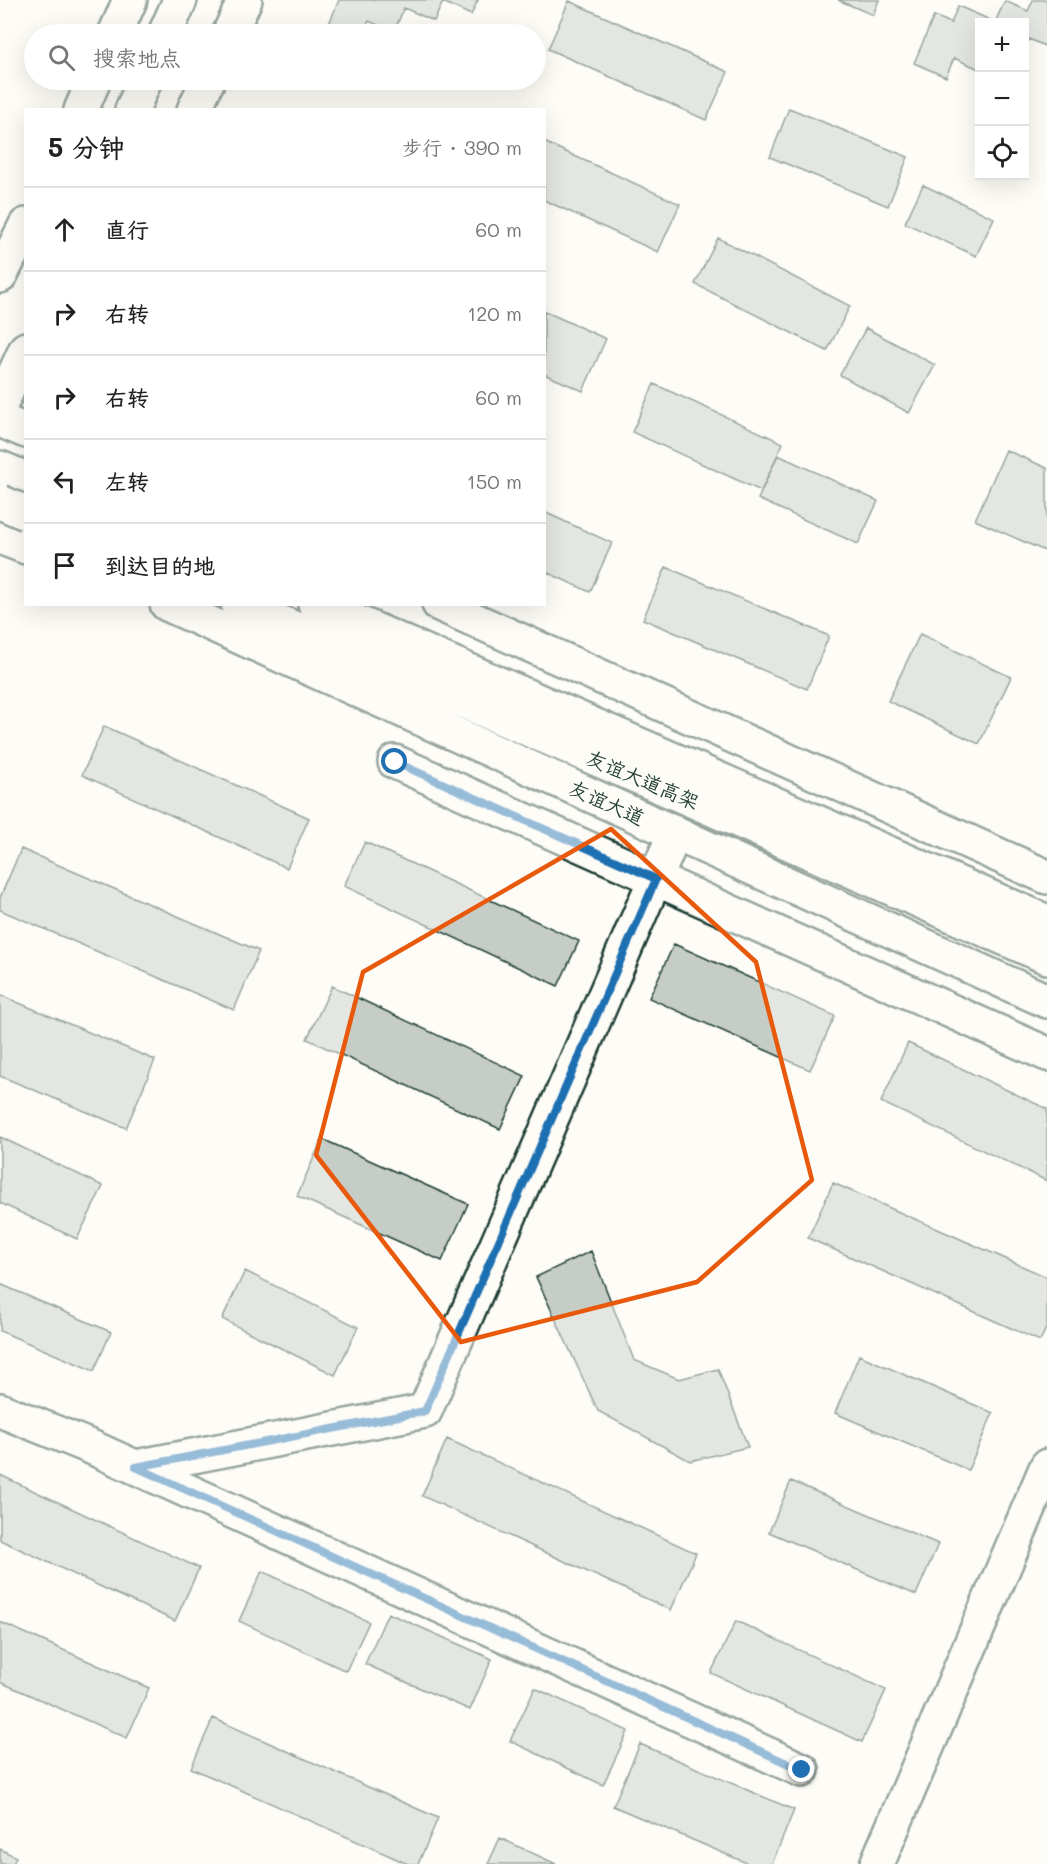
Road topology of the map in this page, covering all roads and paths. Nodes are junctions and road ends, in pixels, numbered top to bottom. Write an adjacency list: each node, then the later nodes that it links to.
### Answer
1 (130, 0): 4 (main road)
2 (180, 0): 5 (main road)
3 (245, 0): 6 (main road)
4 (119, 24)
5 (169, 24)
6 (234, 24)
7 (90, 90): 10 (main road)
8 (141, 90): 11 (main road)
9 (203, 90): 12 (main road)
10 (82, 108)
11 (133, 108)
12 (195, 108)
13 (24, 229): 14 (main road)
14 (0, 276)
15 (24, 353): 16 (main road)
16 (0, 406)
17 (0, 420): 18 (main road)
18 (24, 430)
19 (0, 468): 20 (main road)
20 (24, 479)
21 (24, 484): 24 (main road)
22 (0, 502): 23 (main road, bridge)
23 (24, 512)
24 (0, 532)
25 (0, 537): 26 (main road)
26 (24, 546)
27 (170, 606): 32 (main road, 友谊大道)
28 (243, 606): 36 (main road, 友谊大道高架)
29 (320, 606): 35 (main road, 友谊大道高架)
30 (443, 606): 33 (main road)
31 (395, 762): 34 (main road)
32 (675, 833): 34 (main road); 37 (main road, 友谊大道)
33 (1047, 877)
34 (656, 879): 38 (main road); 41 (main road)
35 (1047, 922)
36 (1047, 957)
37 (1047, 1001)
38 (1047, 1054)
39 (0, 1410): 41 (main road)
40 (1047, 1466): 43 (main road)
41 (136, 1467): 42 (main road)
42 (802, 1770)
43 (877, 1864)

